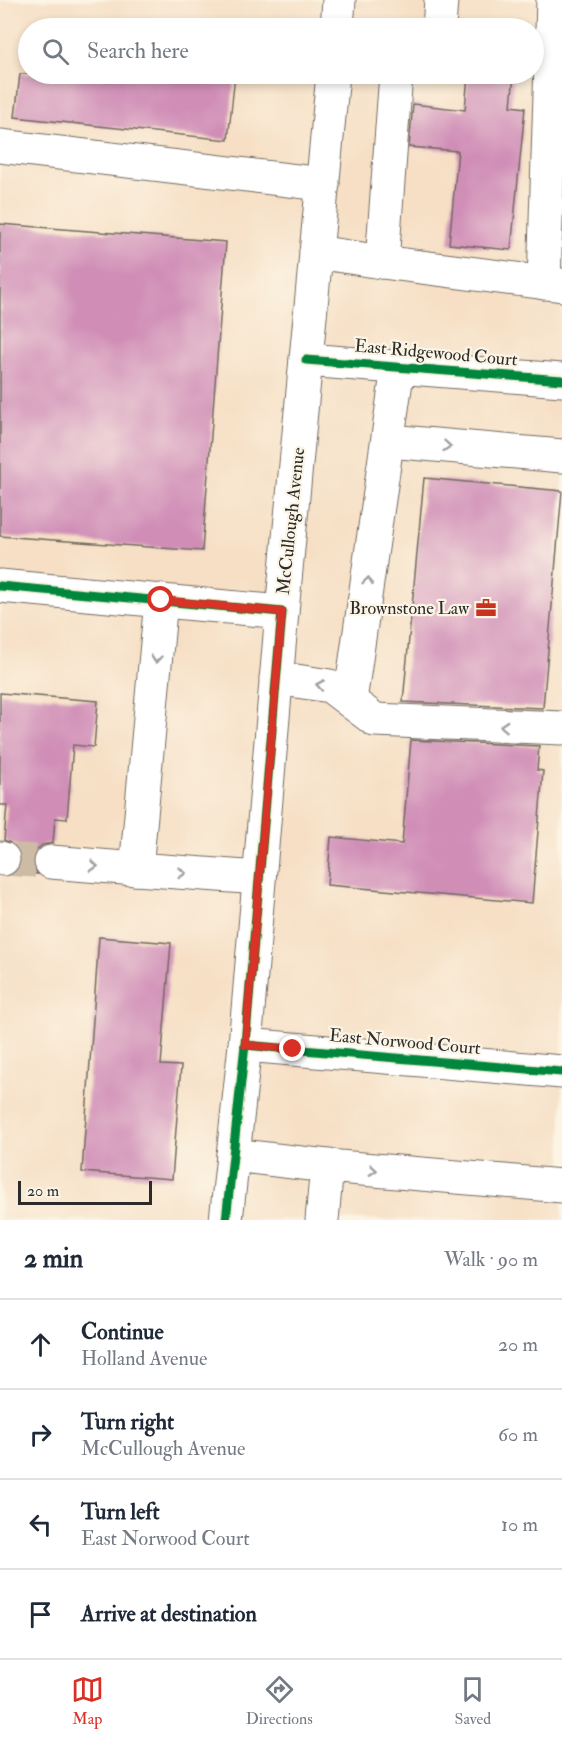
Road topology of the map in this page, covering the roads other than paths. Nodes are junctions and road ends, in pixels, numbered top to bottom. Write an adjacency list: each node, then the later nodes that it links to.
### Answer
1 (339, 0): 4 (main road)
2 (441, 0): 5 (main road)
3 (553, 0): 12 (main road)
4 (338, 18)
5 (439, 18)
6 (332, 84): 9 (main road, McCullough Avenue)
7 (395, 84): 11 (main road)
8 (0, 146): 9 (main road)
9 (323, 184): 10 (main road, McCullough Avenue)
10 (316, 252): 11 (main road); 13 (main road, McCullough Avenue)
11 (382, 262): 12 (main road)
12 (553, 284)
13 (306, 360): 14 (main road, East Ridgewood Court); 20 (main road, McCullough Avenue)
14 (398, 367): 15 (main road, East Ridgewood Court); 16 (main road)
15 (562, 380)
16 (389, 441): 17 (main road, one-way to 17); 22 (main road, one-way to 16)
17 (562, 456)
18 (0, 586): 19 (main road)
19 (161, 600): 20 (main road); 25 (main road, one-way to 25)
20 (282, 612): 21 (main road, McCullough Avenue)
21 (276, 678): 22 (main road, one-way to 21); 26 (main road, McCullough Avenue)
22 (350, 701): 23 (main road, one-way to 22)
23 (562, 728)
24 (51, 862): 25 (main road, one-way to 25)
25 (136, 870): 26 (main road, one-way to 26)
26 (259, 878): 27 (main road, McCullough Avenue)
27 (245, 1045): 28 (main road, East Norwood Court); 29 (main road, McCullough Avenue)
28 (562, 1072)
29 (233, 1155): 30 (main road); 32 (main road, McCullough Avenue)
30 (327, 1166): 31 (main road, one-way to 31); 33 (main road)
31 (562, 1186)
32 (226, 1220)
33 (322, 1220)

